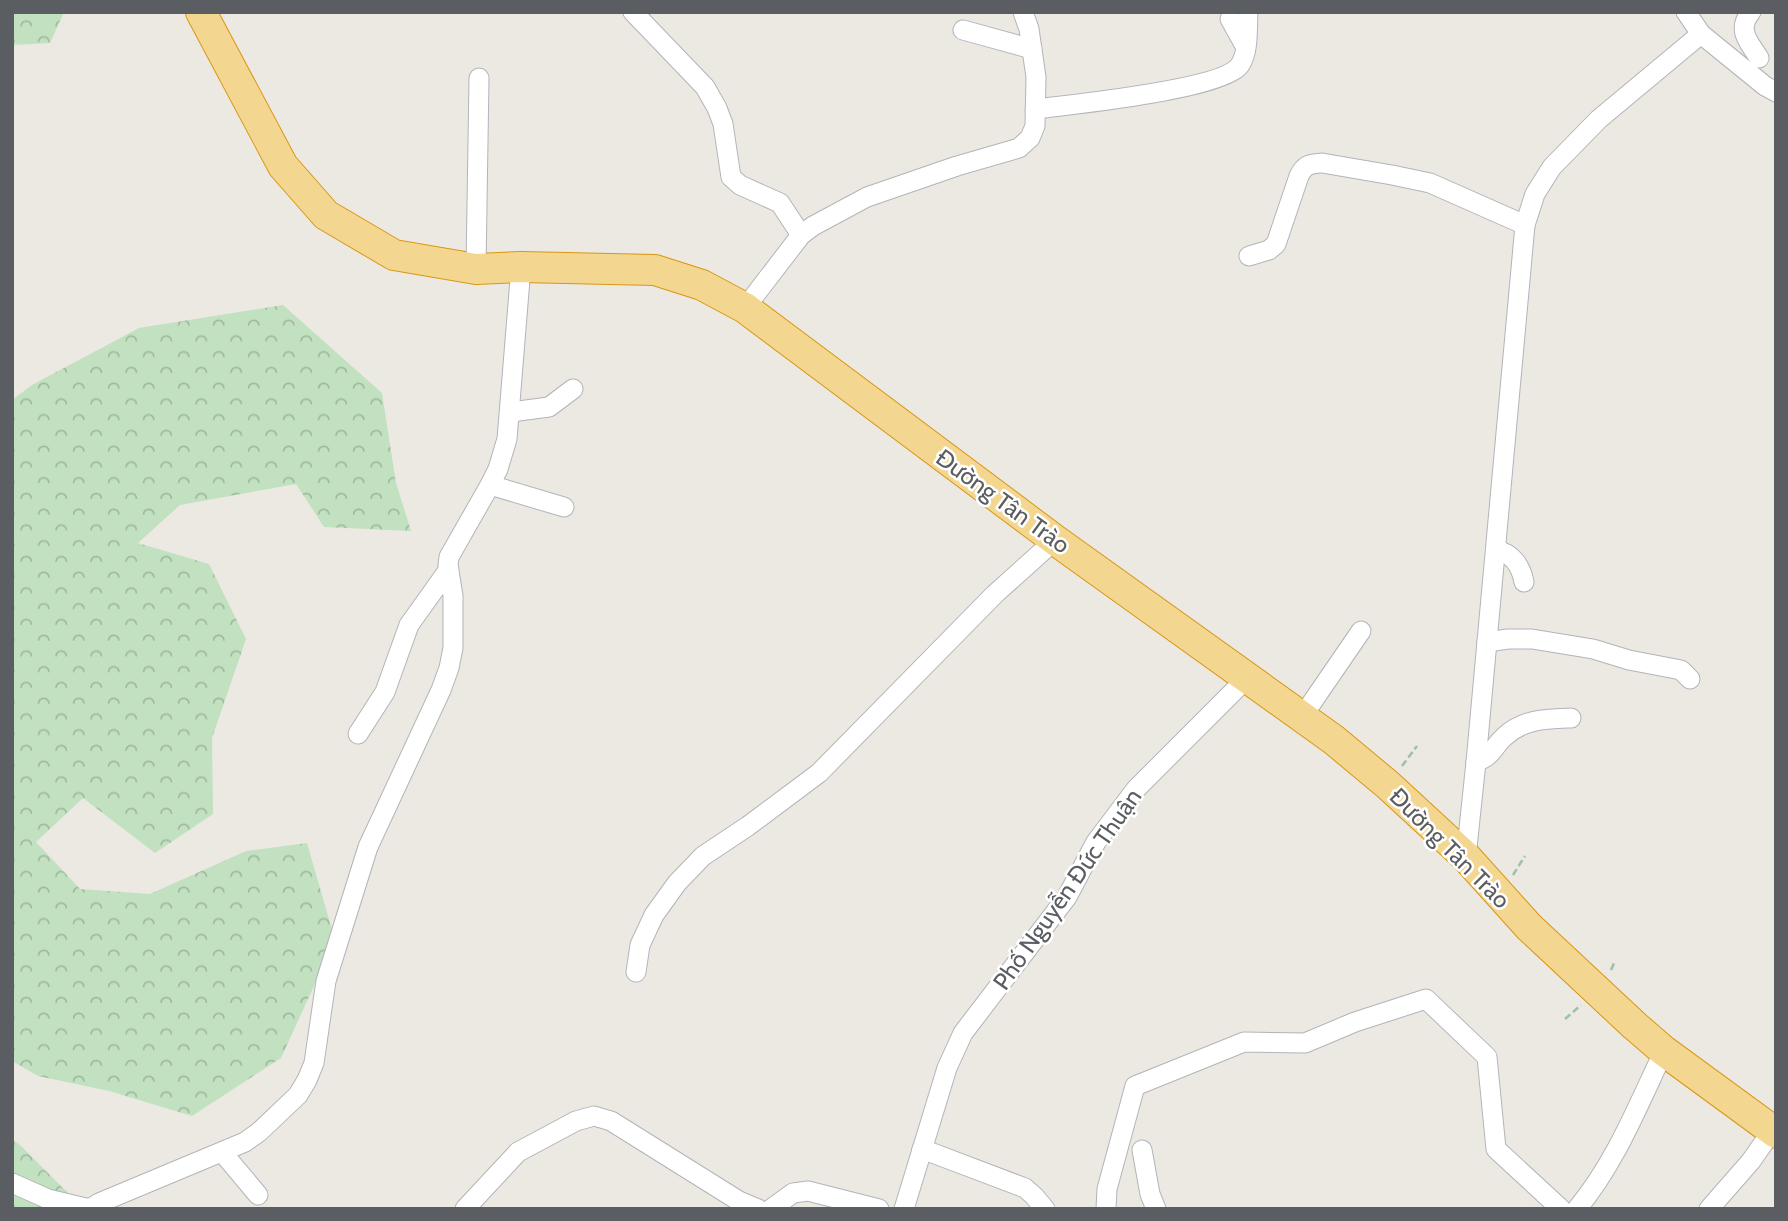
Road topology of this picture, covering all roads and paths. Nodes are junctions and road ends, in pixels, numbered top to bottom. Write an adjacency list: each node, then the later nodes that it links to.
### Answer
1 (201, 12): 19 (highway, Đường Tân Trào)
2 (633, 12): 16 (street)
3 (1023, 12): 9 (street)
4 (1686, 12): 8 (street)
5 (1751, 12): 11 (street)
6 (1239, 15): 14 (street)
7 (962, 30): 9 (street)
8 (1701, 34): 10 (street); 15 (street)
9 (1032, 49): 14 (street)
10 (1727, 55): 11 (street); 13 (street)
11 (1768, 60)
12 (479, 78): 19 (street)
13 (1776, 92)
14 (1035, 109): 16 (street)
15 (1525, 225): 17 (street); 26 (street)
16 (802, 234): 20 (street)
17 (1249, 256)
18 (521, 267): 19 (highway, Đường Tân Trào); 20 (highway, Đường Tân Trào); 22 (street)
19 (476, 269)
20 (745, 308): 25 (highway, Đường Tân Trào)
21 (573, 389): 22 (street)
22 (510, 412): 23 (street)
23 (490, 485): 24 (street); 27 (street)
24 (564, 507)
25 (1055, 540): 31 (highway, Đường Tân Trào); 38 (street)
26 (1496, 550): 28 (street); 30 (street)
27 (449, 569): 35 (street); 43 (street)
28 (1524, 582)
29 (1361, 631): 33 (street)
30 (1487, 642): 32 (street); 36 (street)
31 (1247, 678): 33 (highway, Đường Tân Trào); 41 (street, Phố Nguyễn Đức Thuận)
32 (1690, 679)
33 (1302, 717): 37 (highway, Đường Tân Trào)
34 (1570, 718): 36 (street)
35 (358, 734)
36 (1476, 762): 37 (street)
37 (1466, 857): 39 (highway, Đường Tân Trào)
38 (636, 972)
39 (1664, 1051): 40 (highway, Đường Tân Trào); 55 (street)
40 (1775, 1129): 56 (street)
41 (922, 1149): 50 (street, Phố Nguyễn Đức Thuận); 51 (street)
42 (1142, 1150): 53 (street)
43 (222, 1152): 44 (street); 45 (street)
44 (12, 1183)
45 (258, 1195)
46 (465, 1209): 47 (street)
47 (758, 1209)
48 (771, 1209): 49 (street)
49 (879, 1209)
50 (904, 1209)
51 (1045, 1209)
52 (1106, 1209): 54 (street)
53 (1156, 1209)
54 (1561, 1209)
55 (1577, 1209)
56 (1709, 1209)

